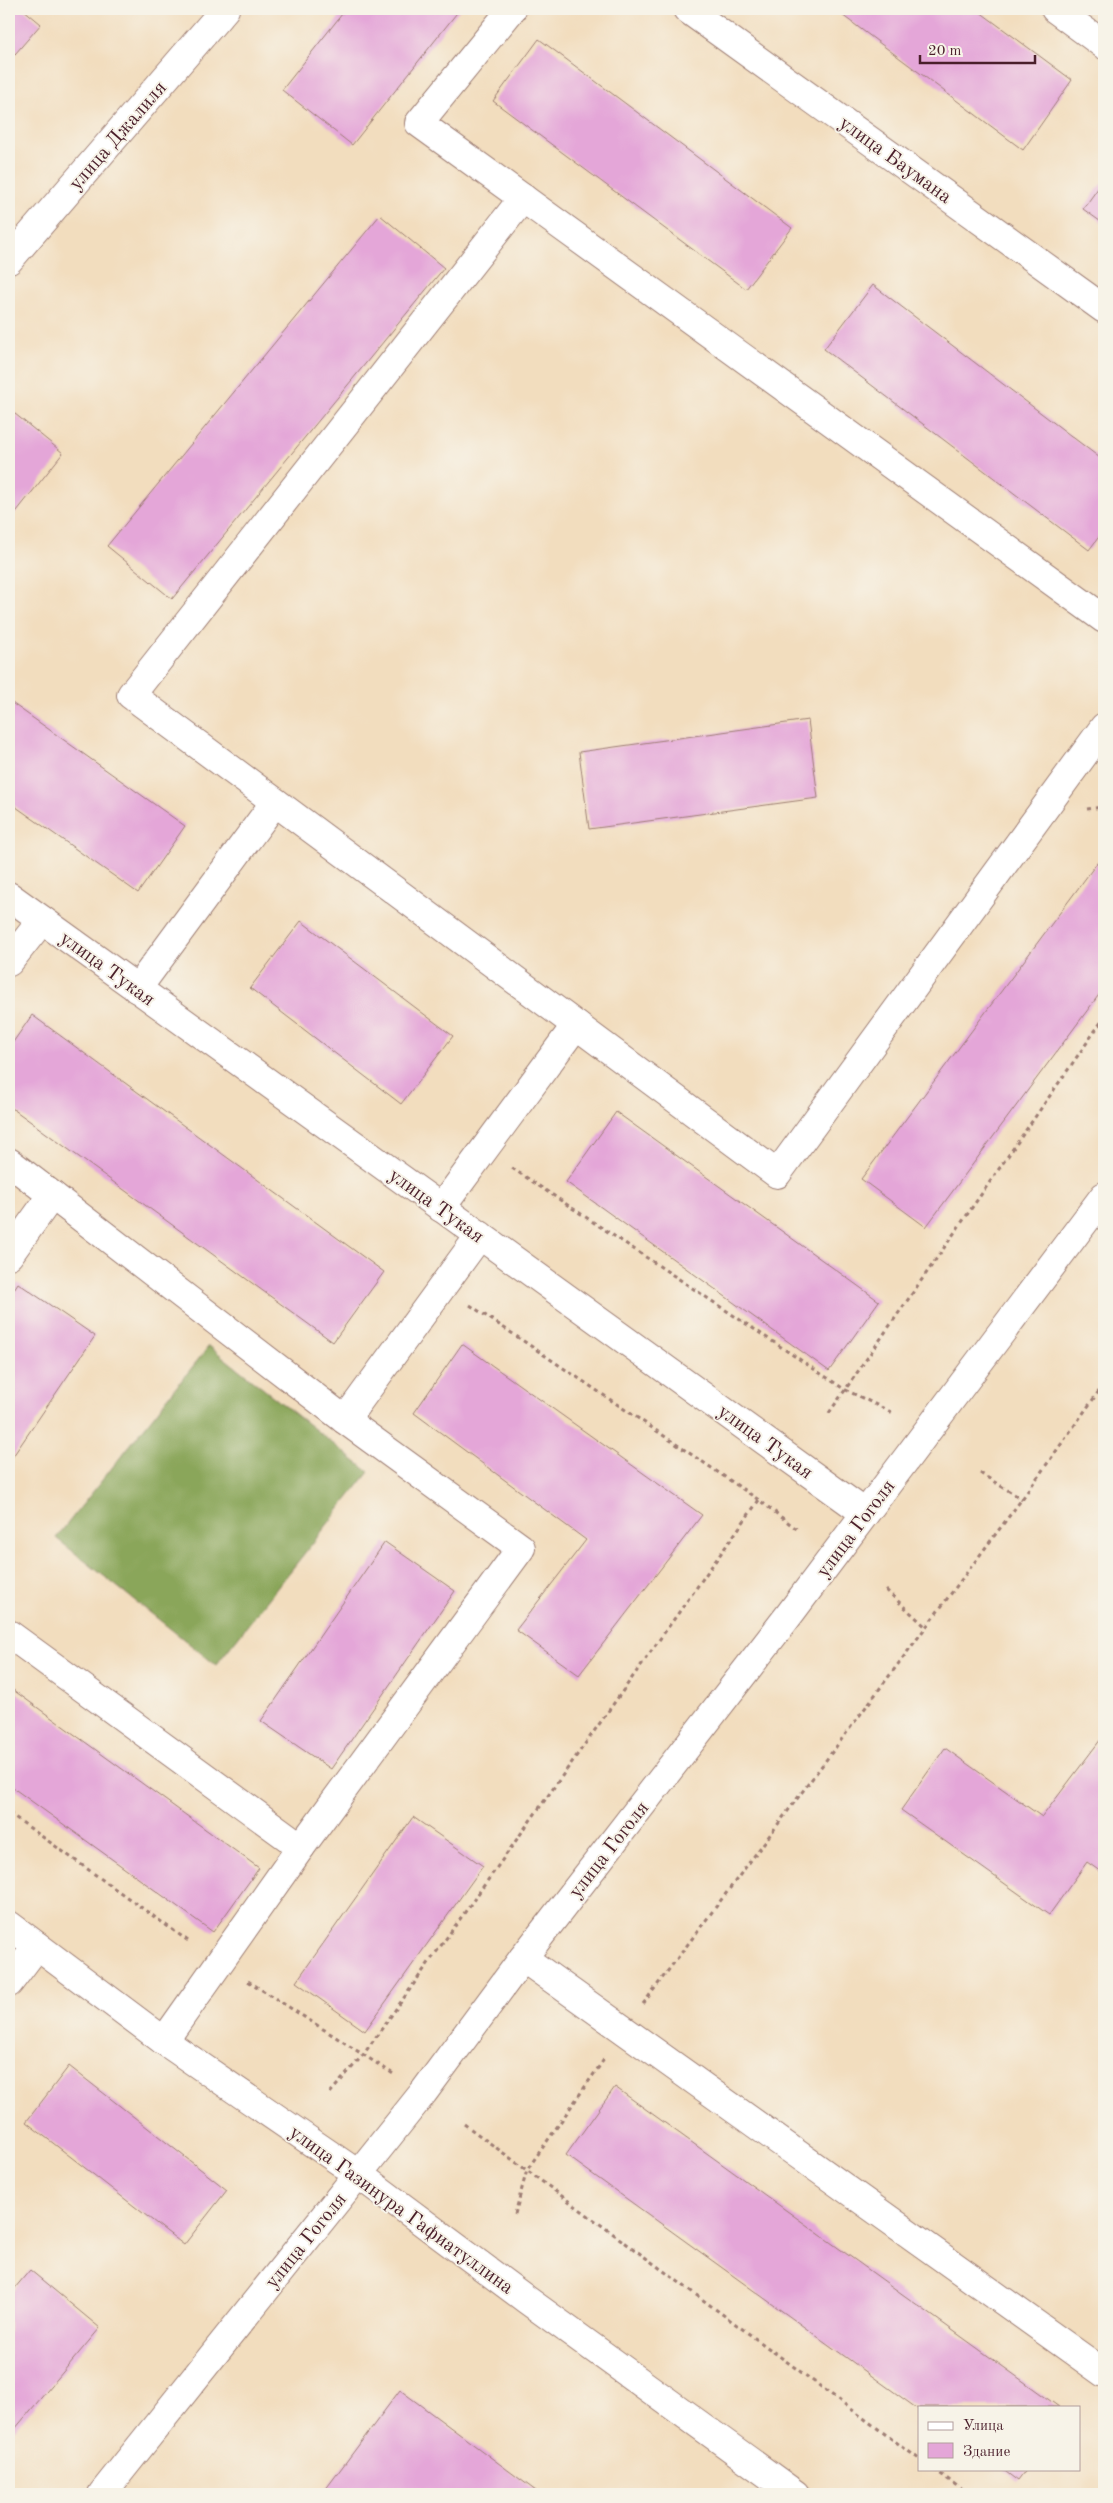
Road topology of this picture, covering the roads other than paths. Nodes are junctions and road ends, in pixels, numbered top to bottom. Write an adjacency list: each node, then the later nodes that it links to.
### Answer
1 (225, 9): 7 (street, улица Джалиля)
2 (512, 9): 6 (street)
3 (687, 9): 8 (street, улица Баумана)
4 (1054, 9): 5 (street)
5 (1104, 45)
6 (523, 198): 9 (street); 11 (street)
7 (9, 260)
8 (1104, 309)
9 (1103, 616)
10 (1104, 727): 16 (street)
11 (275, 802): 15 (street); 16 (street)
12 (9, 896): 13 (street, улица Тукая)
13 (42, 920): 14 (street); 15 (street, улица Тукая)
14 (9, 962)
15 (137, 989): 20 (street, улица Тукая)
16 (576, 1026): 20 (street)
17 (9, 1162): 18 (street)
18 (52, 1195): 22 (street); 23 (street)
19 (1104, 1196): 24 (street, улица Гоголя)
20 (441, 1208): 21 (street, улица Тукая)
21 (480, 1235): 23 (street); 24 (street, улица Тукая)
22 (9, 1255)
23 (345, 1420): 26 (street)
24 (865, 1513): 29 (street, улица Гоголя)
25 (9, 1634): 26 (street)
26 (301, 1847): 31 (street)
27 (9, 1925): 28 (street, улица Газинура Гафиатуллина)
28 (37, 1946): 30 (street); 31 (street, улица Газинура Гафиатуллина)
29 (523, 1958): 32 (street, улица Гоголя); 33 (street)
30 (9, 1983)
31 (164, 2041): 32 (street, улица Газинура Гафиатуллина)
32 (358, 2174): 34 (street, улица Гоголя); 35 (street, улица Газинура Гафиатуллина)
33 (1104, 2373)
34 (102, 2494)
35 (794, 2494)

